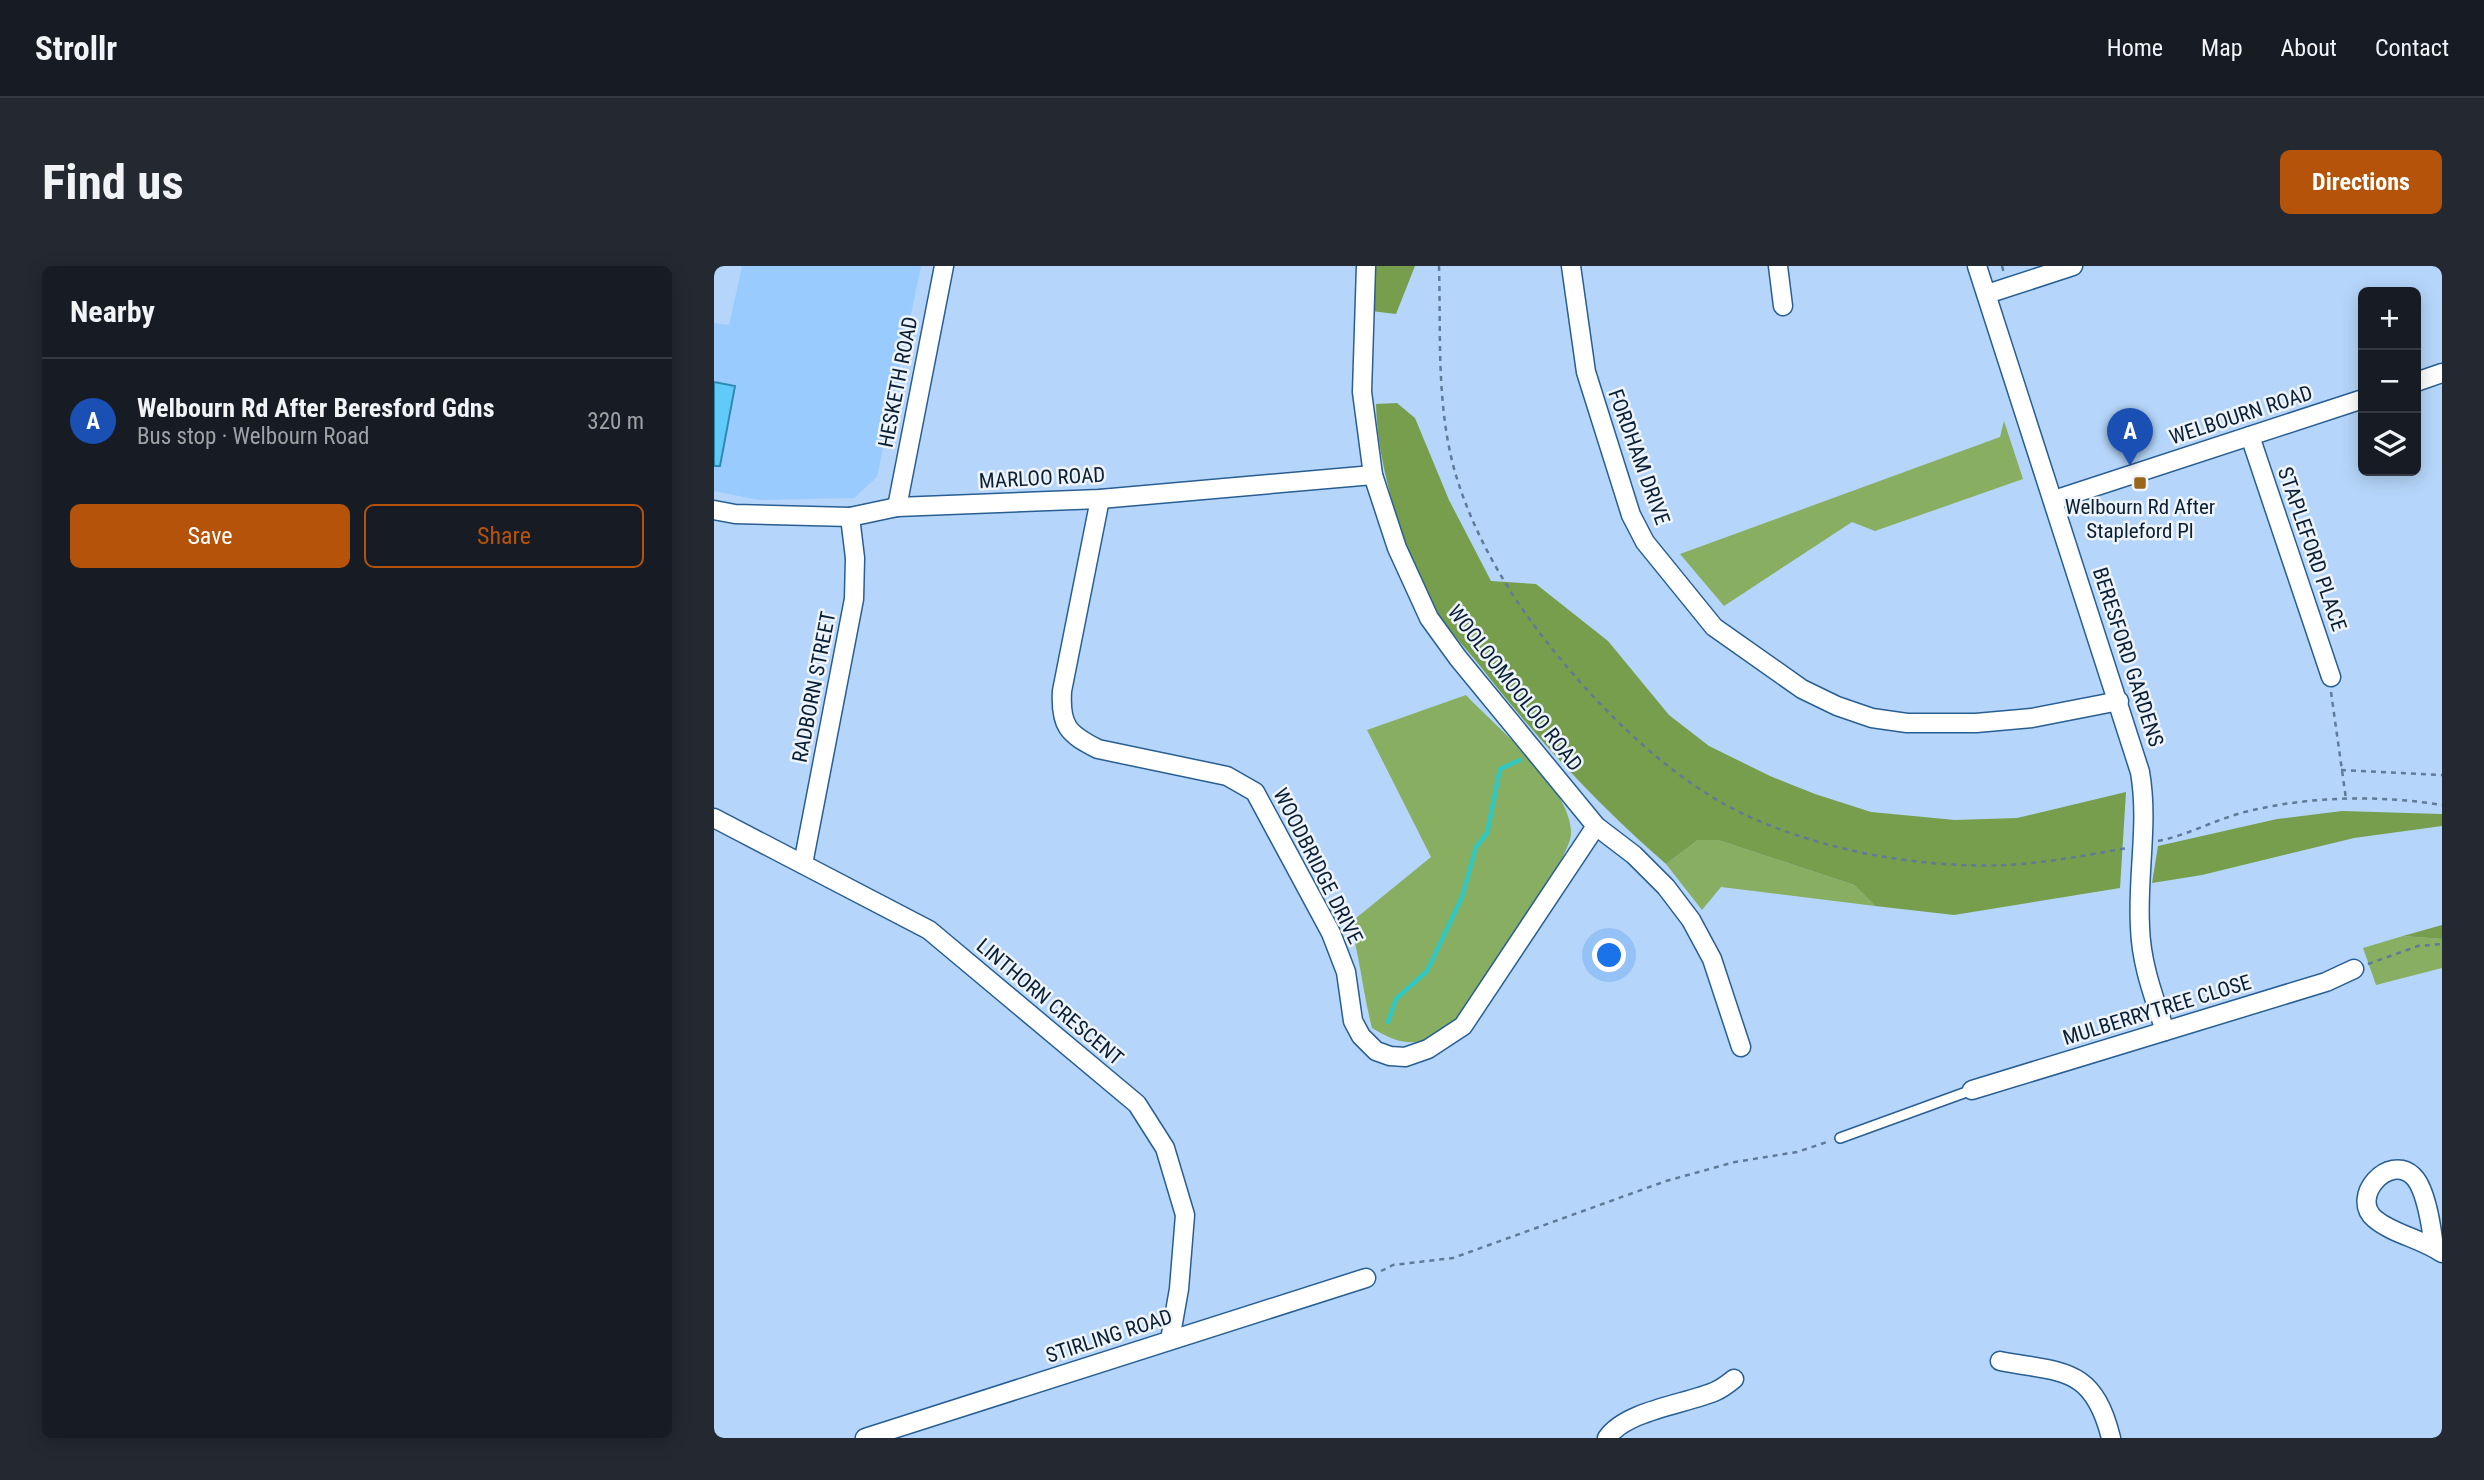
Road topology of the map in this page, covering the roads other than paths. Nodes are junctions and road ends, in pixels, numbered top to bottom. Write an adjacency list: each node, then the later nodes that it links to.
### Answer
1 (944, 266): 16 (street, HESKETH ROAD)
2 (1366, 266): 13 (street, WOOLOOMOOLOO ROAD)
3 (1572, 266): 20 (street, FORDHAM DRIVE)
4 (1778, 266): 8 (street)
5 (1978, 266): 7 (street, BERESFORD GARDENS)
6 (2073, 266): 7 (street)
7 (1987, 294): 15 (street, BERESFORD GARDENS)
8 (1783, 306)
9 (2442, 373): 10 (street)
10 (2421, 380)
11 (2358, 401): 12 (street, WELBOURN ROAD)
12 (2250, 436): 15 (street, WELBOURN ROAD); 19 (street, STAPLEFORD PLACE)
13 (1373, 475): 14 (street, MARLOO ROAD); 22 (street, WOOLOOMOOLOO ROAD)
14 (1100, 499): 16 (street, MARLOO ROAD); 22 (street, WOODBRIDGE DRIVE)
15 (2054, 499): 20 (street, BERESFORD GARDENS)
16 (897, 507): 18 (street, MARLOO ROAD)
17 (714, 510): 18 (street, MARLOO ROAD)
18 (850, 517): 23 (street, RADBORN STREET)
19 (2331, 677)
20 (2119, 701): 25 (street, BERESFORD GARDENS)
21 (714, 818): 23 (street, LINTHORN CRESCENT)
22 (1596, 825): 26 (street, WOOLOOMOOLOO ROAD)
23 (803, 864): 31 (street, LINTHORN CRESCENT)
24 (2354, 969): 25 (street, MULBERRYTREE CLOSE)
25 (2165, 1031): 27 (street, MULBERRYTREE CLOSE)
26 (1741, 1047)
27 (1972, 1090): 28 (lane)
28 (1840, 1138)
29 (2438, 1250): 29 (street)
30 (1366, 1278): 31 (street, STIRLING ROAD)
31 (1170, 1340): 34 (street, STIRLING ROAD)
32 (2000, 1361): 36 (street)
33 (1734, 1379): 35 (street)
34 (865, 1438)
35 (1607, 1438)
36 (2111, 1438)

